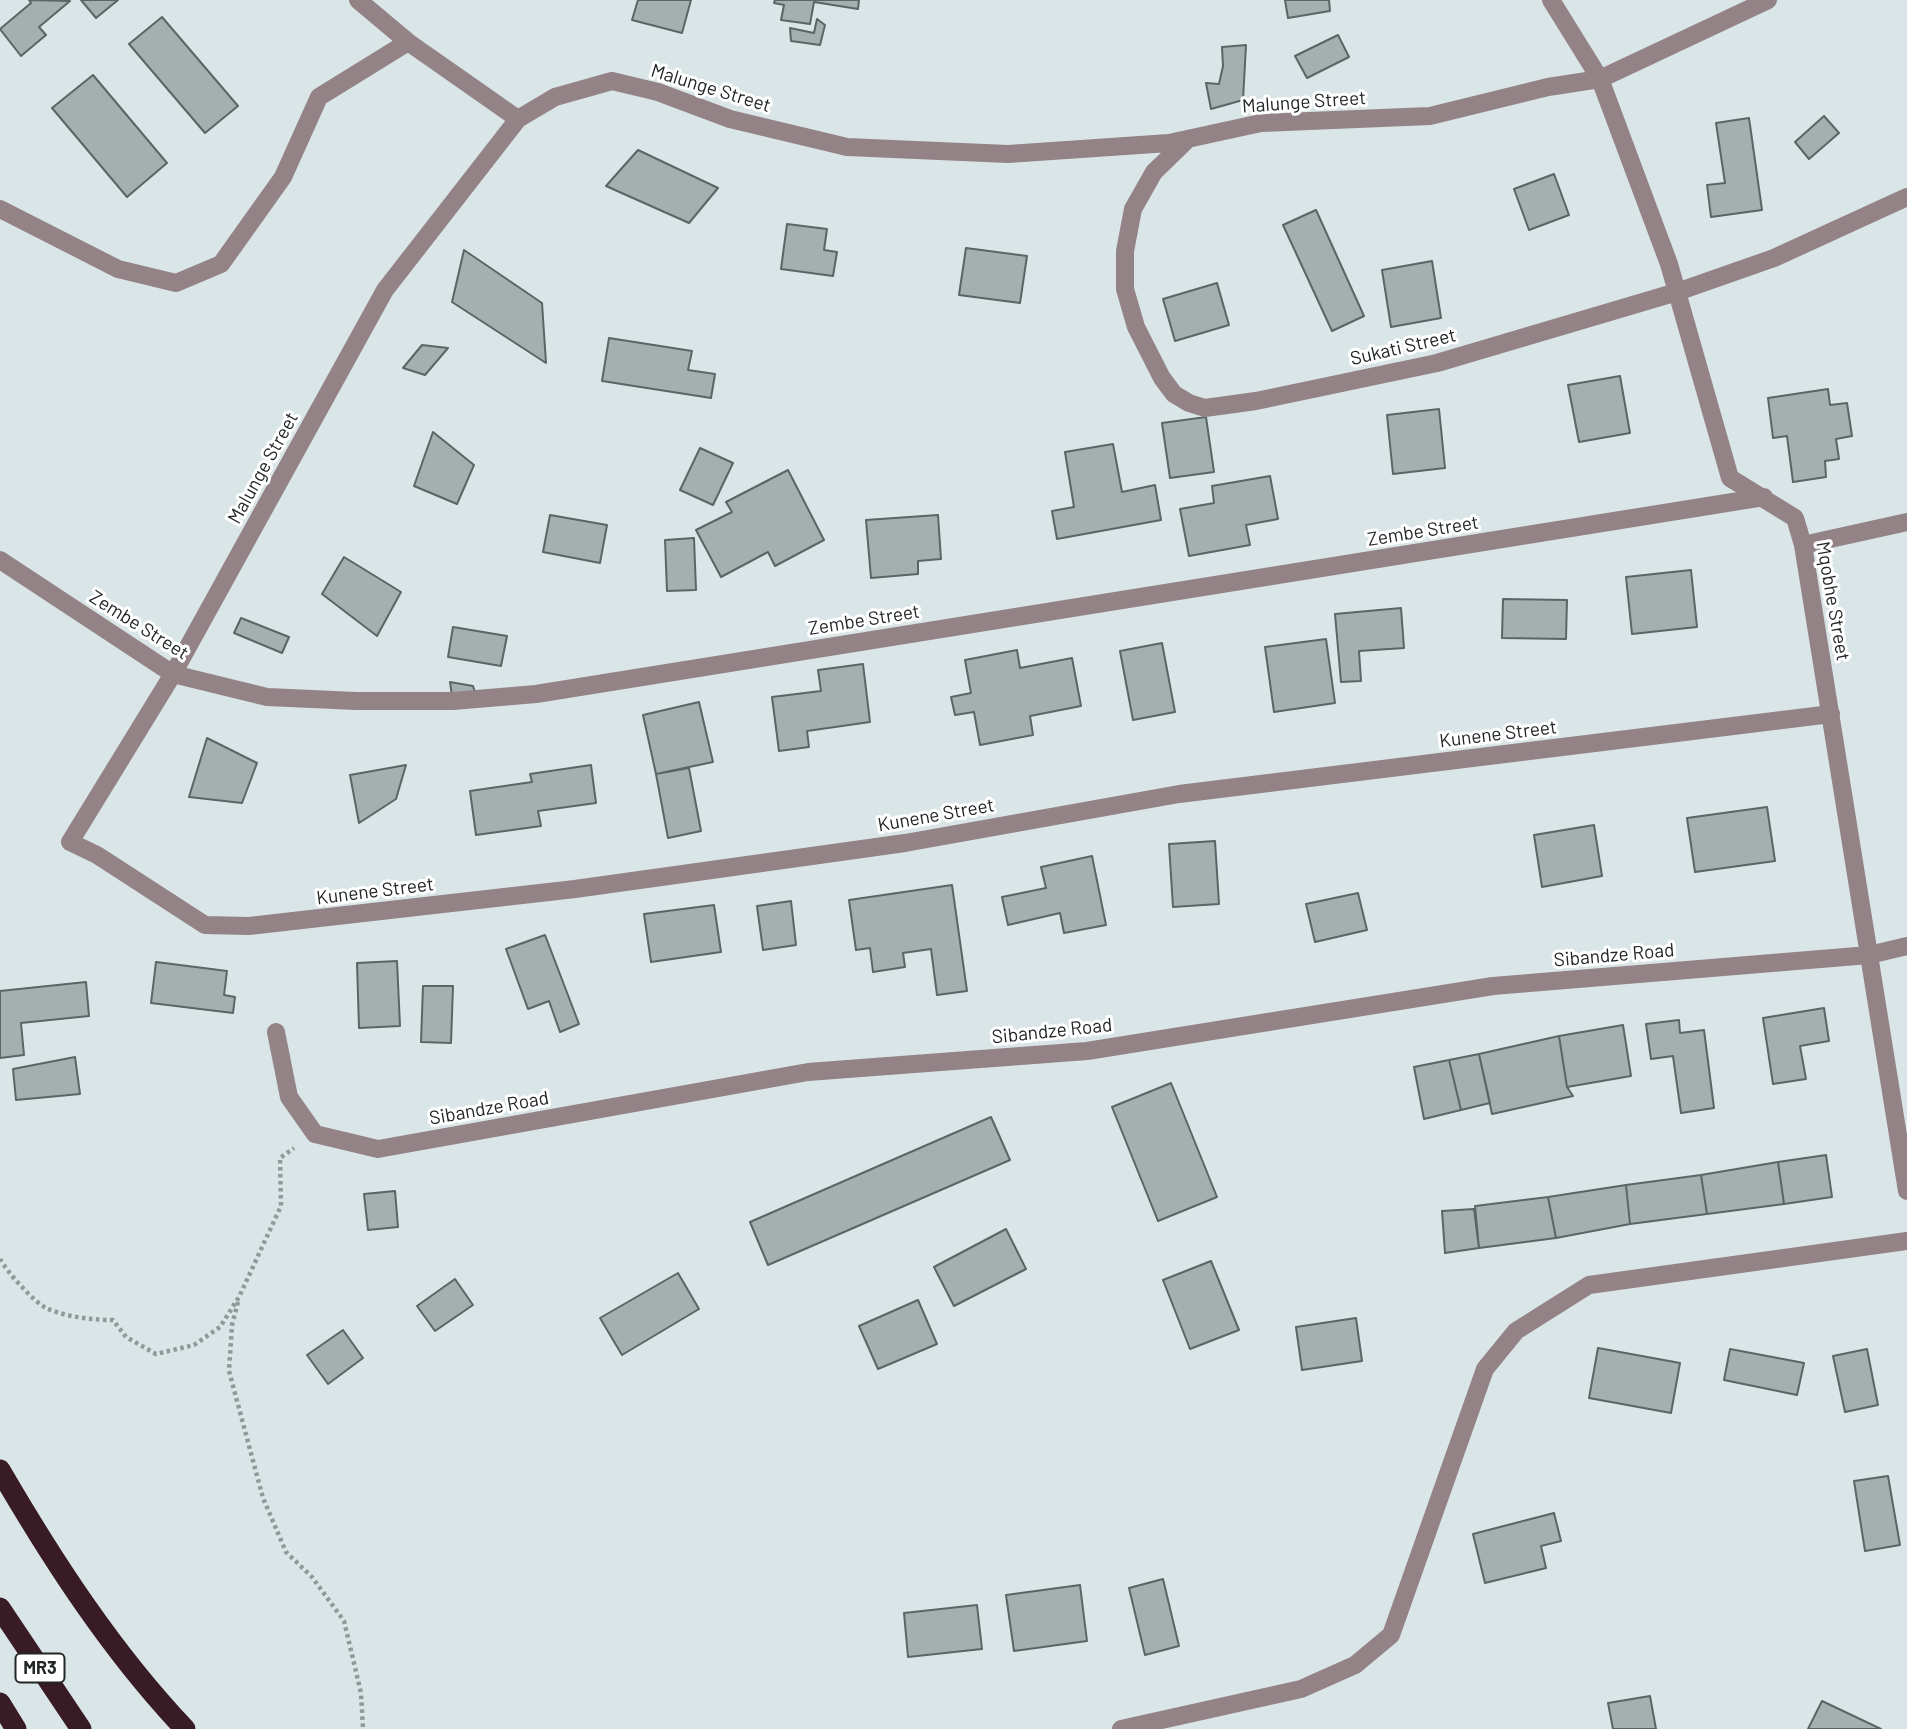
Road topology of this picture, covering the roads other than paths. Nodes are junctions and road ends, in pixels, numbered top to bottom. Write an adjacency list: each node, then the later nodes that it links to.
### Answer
1 (358, 0): 4 (street)
2 (1550, 0): 5 (street, Mqobhe Street)
3 (1768, 0): 5 (street, Malunge Street)
4 (408, 42): 6 (street); 9 (street)
5 (1600, 79): 7 (street, Malunge Street); 10 (street, Mqobhe Street)
6 (518, 119): 7 (street, Malunge Street); 15 (street, Malunge Street)
7 (1188, 139): 10 (street, Sukati Street)
8 (1907, 197): 10 (street, Sukati Street)
9 (0, 209)
10 (1677, 292): 11 (street, Mqobhe Street)
11 (1764, 497): 13 (street, Mqobhe Street); 15 (street, Zembe Street)
12 (1907, 522): 13 (street)
13 (1803, 545): 16 (street, Mqobhe Street)
14 (0, 560): 15 (street, Zembe Street)
15 (173, 674): 17 (street, Malunge Street)
16 (1831, 714): 17 (street, Kunene Street); 19 (street, Mqobhe Street)
17 (70, 842)
18 (1907, 946): 19 (street, Sibandze Road)
19 (1870, 955): 20 (street, Sibandze Road); 21 (street, Mqobhe Street)
20 (276, 1032)
21 (1907, 1191)
22 (1907, 1241): 29 (street)
23 (0, 1469): 28 (highway)
24 (0, 1608): 27 (highway, MR3)
25 (0, 1703): 26 (highway, MR3)
26 (16, 1729)
27 (81, 1729)
28 (185, 1729)
29 (1121, 1729)

